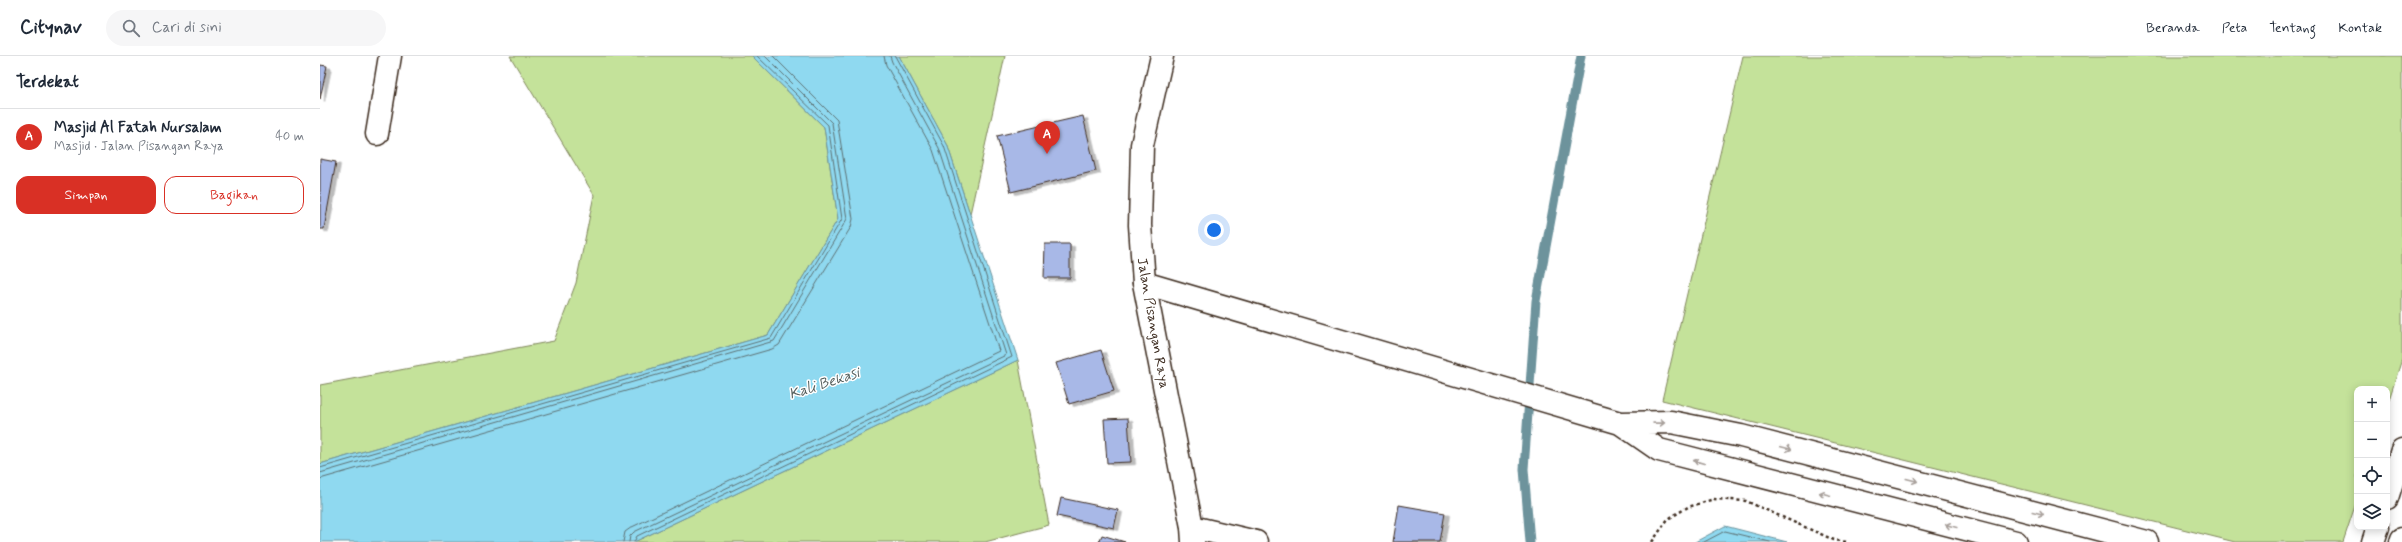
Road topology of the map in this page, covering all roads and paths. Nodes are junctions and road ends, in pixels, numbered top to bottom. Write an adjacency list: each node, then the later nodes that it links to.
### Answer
1 (390, 56): 3 (street)
2 (1162, 56): 4 (street, Jalan Pisangan Raya)
3 (377, 134)
4 (1144, 283): 5 (street); 9 (street, Jalan Pisangan Raya)
5 (1620, 423): 14 (street, one-way to 5); 15 (street, one-way to 15)
6 (2402, 450): 7 (street)
7 (2388, 494)
8 (2377, 530): 16 (street)
9 (1192, 534): 11 (street)
10 (2402, 538): 17 (street)
11 (1256, 542)
12 (1652, 542): 13 (path)
13 (1847, 542)
14 (2016, 542)
15 (2147, 542)
16 (2372, 542)
17 (2401, 542)

